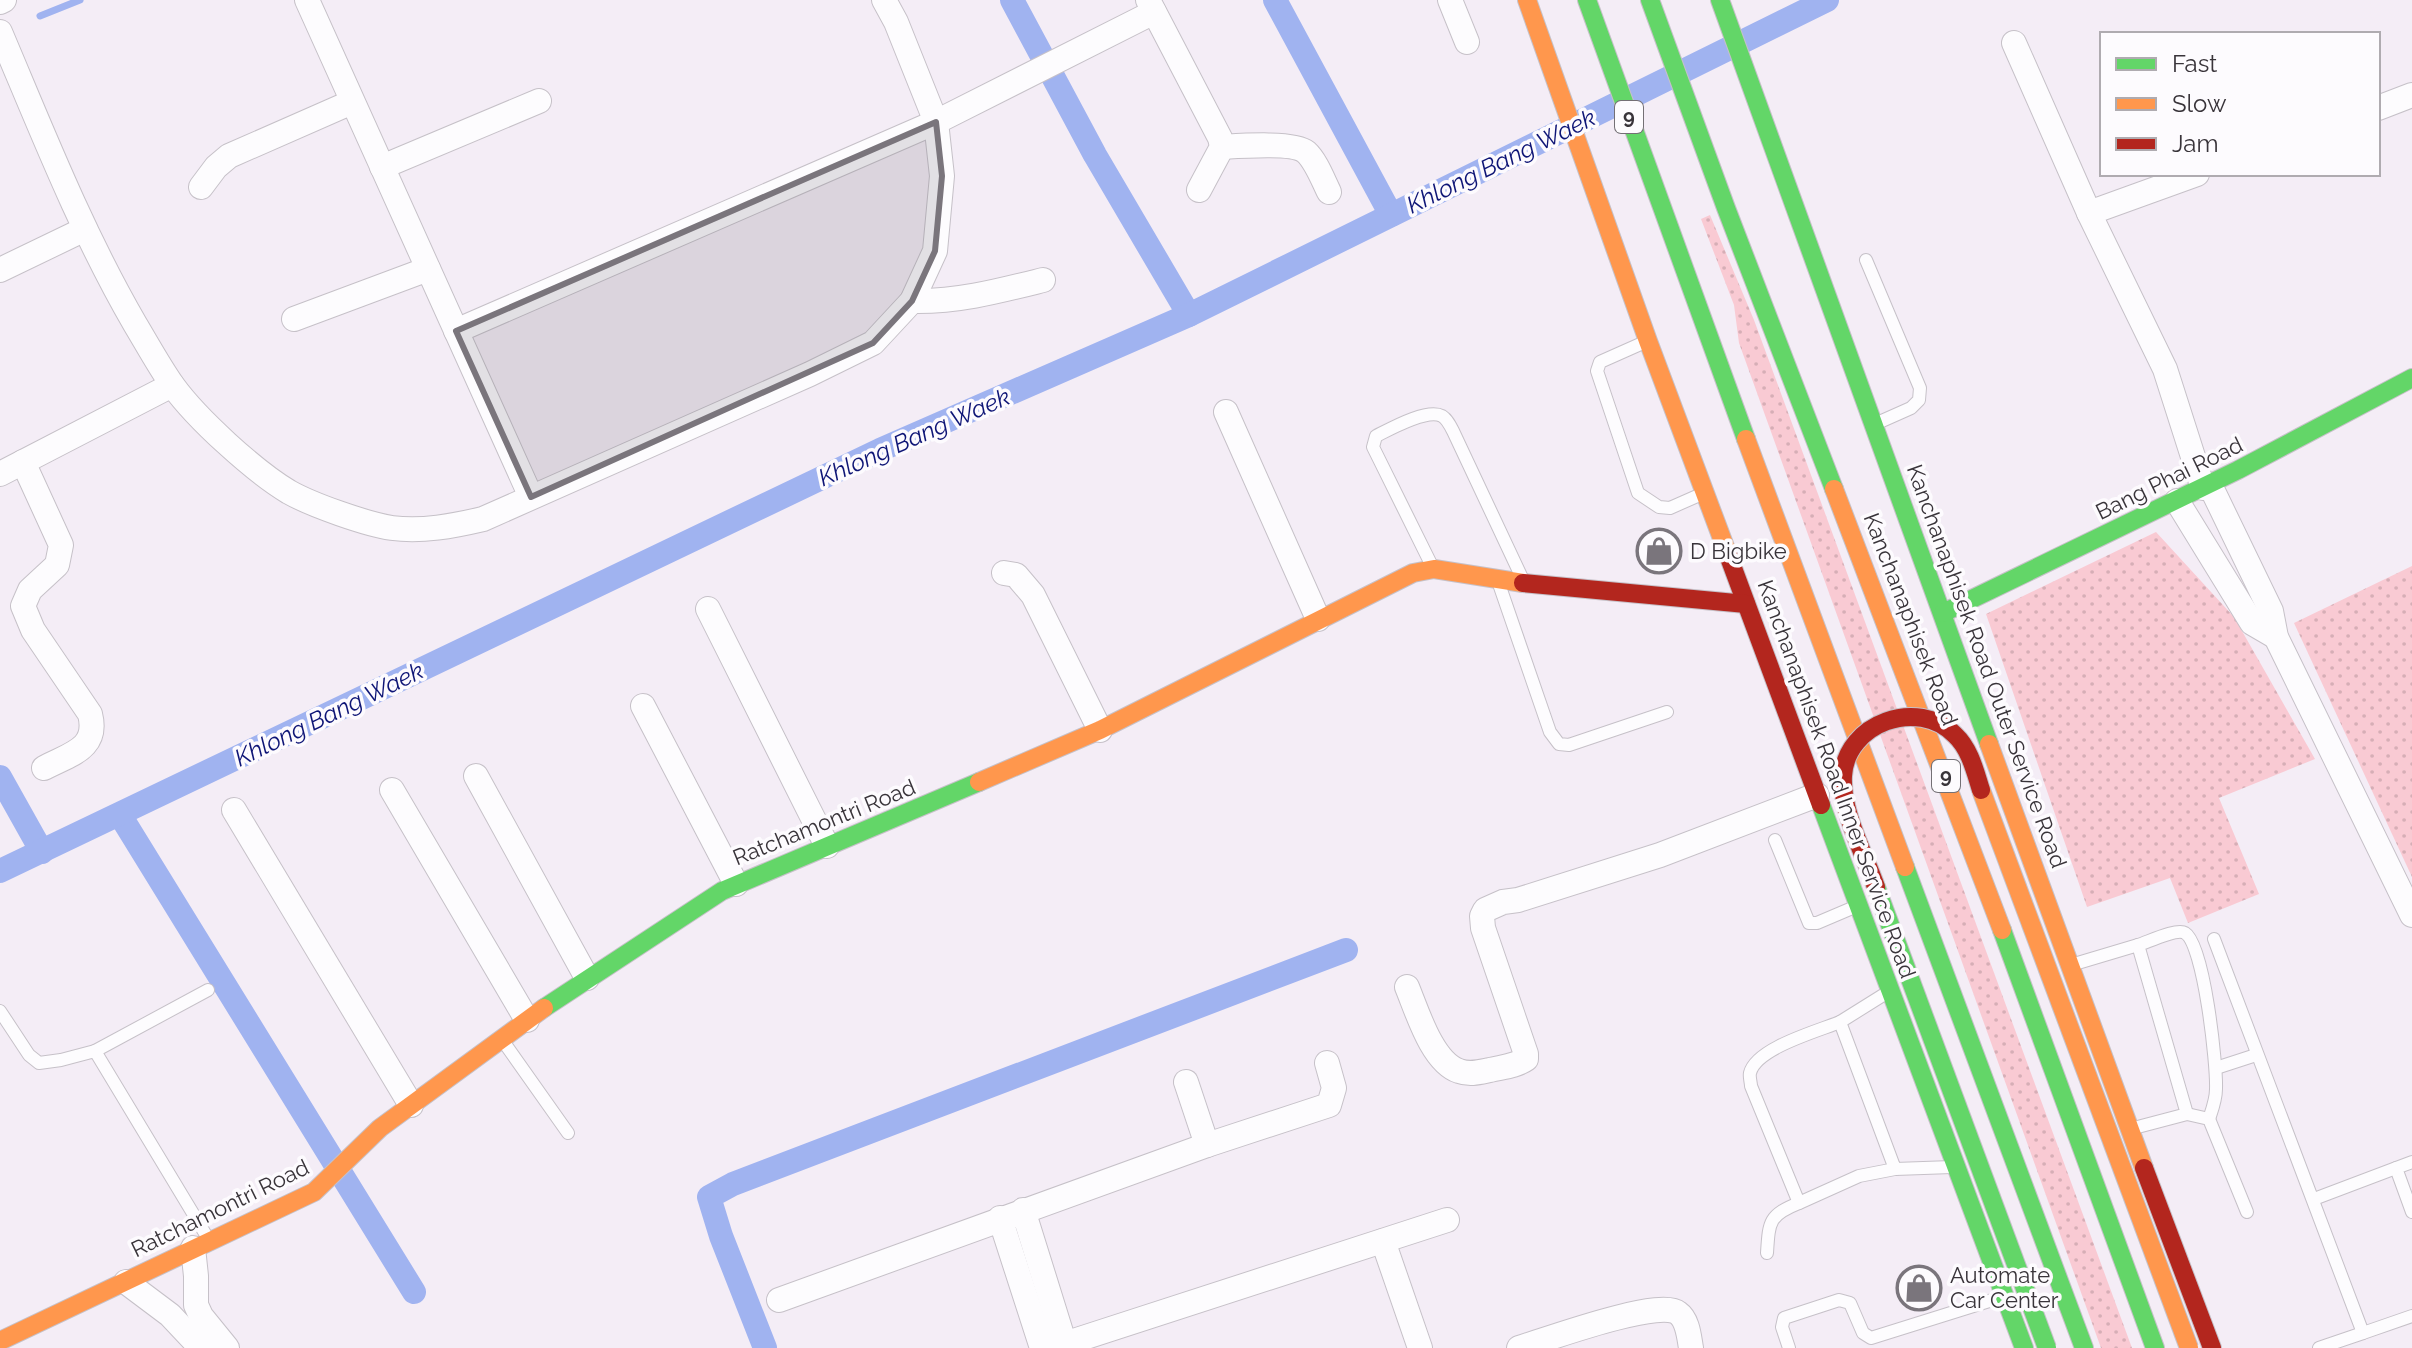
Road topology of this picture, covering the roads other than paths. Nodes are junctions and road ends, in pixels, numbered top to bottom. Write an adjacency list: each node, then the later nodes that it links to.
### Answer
1 (307, 0): 14 (street)
2 (884, 0): 16 (street)
3 (1450, 0): 10 (street)
4 (1527, 0): 32 (main road, Kanchanaphisek Road Inner Service Road)
5 (1587, 0): 118 (main road, 9)
6 (1650, 0): 119 (main road, Kanchanaphisek Road / 9)
7 (1720, 0): 36 (main road, Kanchanaphisek Road Outer Service Road)
8 (1151, 6): 16 (street); 17 (street)
9 (0, 32): 24 (street)
10 (1467, 42)
11 (2014, 43): 23 (street)
12 (2412, 95): 15 (street)
13 (539, 101): 18 (street)
14 (352, 102): 18 (street); 20 (street)
15 (2380, 107)
16 (936, 122): 29 (street); 31 (street)
17 (1222, 147): 21 (street); 22 (street)
18 (382, 167): 26 (street)
19 (2191, 176): 23 (street)
20 (201, 187)
21 (1199, 190)
22 (1329, 192)
23 (2089, 213): 39 (street)
24 (85, 229): 27 (street); 34 (street)
25 (1866, 260): 36 (lane)
26 (428, 269): 30 (street); 31 (street)
27 (0, 270)
28 (1043, 280): 29 (street)
29 (912, 301): 41 (street)
30 (294, 319)
31 (456, 331): 41 (street)
32 (1648, 341): 40 (main road, Kanchanaphisek Road Inner Service Road); 40 (lane)
33 (2412, 378): 39 (main road, Bang Phai Road)
34 (172, 385): 37 (street); 41 (street)
35 (1226, 412): 50 (street)
36 (1873, 424): 49 (main road, Kanchanaphisek Road Outer Service Road)
37 (23, 462): 38 (street); 55 (street)
38 (0, 474)
39 (2206, 486): 42 (main road, Bang Phai Road); 51 (street)
40 (1705, 493): 47 (main road, Kanchanaphisek Road Inner Service Road)
41 (531, 497)
42 (2177, 501): 49 (main road, Bang Phai Road); 51 (street)
43 (1434, 569): 45 (main road, Ratchamontri Road); 46 (lane); 50 (main road, Ratchamontri Road)
44 (1004, 573): 54 (street)
45 (1497, 579): 46 (main road, Ratchamontri Road); 53 (lane)
46 (1524, 583): 47 (main road, Ratchamontri Road)
47 (1746, 604): 58 (main road, Kanchanaphisek Road Inner Service Road)
48 (708, 609): 61 (street)
49 (1943, 613): 67 (main road, Kanchanaphisek Road Outer Service Road)
50 (1318, 619): 54 (main road, Ratchamontri Road)
51 (2276, 637): 64 (street)
52 (643, 706): 62 (street)
53 (1667, 712)
54 (1100, 730): 61 (main road, Ratchamontri Road)
55 (44, 768)
56 (476, 776): 68 (street)
57 (392, 790): 73 (street)
58 (1817, 795): 63 (main road, Kanchanaphisek Road Inner Service Road); 69 (street)
59 (234, 810): 81 (street)
60 (1775, 840): 63 (lane)
61 (827, 846): 62 (main road, Ratchamontri Road)
62 (736, 884): 68 (main road, Ratchamontri Road)
63 (1858, 906): 71 (main road, Kanchanaphisek Road Inner Service Road)
64 (2412, 915)
65 (2214, 939): 77 (lane)
66 (2138, 945): 67 (lane); 79 (lane); 82 (lane)
67 (2071, 965): 84 (main road, Kanchanaphisek Road Outer Service Road)
68 (587, 978): 73 (main road, Ratchamontri Road)
69 (1407, 987)
70 (208, 990): 76 (lane)
71 (1890, 991): 74 (lane); 88 (main road, Kanchanaphisek Road Inner Service Road)
72 (0, 1011): 76 (lane)
73 (527, 1020): 75 (main road, Ratchamontri Road)
74 (1840, 1022): 90 (lane); 92 (lane)
75 (501, 1038): 81 (main road, Ratchamontri Road); 85 (lane)
76 (95, 1051): 99 (lane)
77 (2256, 1055): 79 (lane); 91 (lane)
78 (1327, 1063): 86 (street)
79 (2216, 1068): 83 (lane)
80 (1186, 1082): 86 (street)
81 (411, 1105): 99 (main road, Ratchamontri Road)
82 (2187, 1114): 83 (lane); 84 (lane)
83 (2209, 1119): 94 (lane)
84 (2129, 1129): 121 (main road, Kanchanaphisek Road Outer Service Road)
85 (568, 1133)
86 (1207, 1145): 93 (street)
87 (2412, 1162): 89 (lane)
88 (1955, 1167): 90 (lane); 102 (main road, Kanchanaphisek Road Inner Service Road)
89 (2396, 1168): 91 (lane); 95 (lane)
90 (1895, 1169): 92 (lane)
91 (2314, 1199): 107 (lane)
92 (1799, 1203): 100 (lane)
93 (1023, 1210): 96 (street); 109 (street)
94 (2247, 1212)
95 (2412, 1212)
96 (1000, 1218): 103 (street); 109 (street)
97 (1447, 1220): 98 (street)
98 (1383, 1241): 109 (street); 112 (street)
99 (201, 1245): 101 (main road, Ratchamontri Road); 104 (street)
100 (1767, 1253)
101 (126, 1282): 105 (street); 108 (main road, Ratchamontri Road)
102 (2005, 1296): 115 (lane); 116 (main road, Kanchanaphisek Road Inner Service Road)
103 (779, 1300)
104 (196, 1305): 105 (street); 111 (street)
105 (170, 1315): 110 (street)
106 (2412, 1316): 107 (lane)
107 (2363, 1333): 122 (lane)
108 (0, 1341)
109 (1056, 1347)
110 (201, 1348)
111 (227, 1348)
112 (1420, 1348)
113 (1519, 1348): 114 (street)
114 (1691, 1348)
115 (1789, 1348)
116 (2024, 1348)
117 (2047, 1348): 120 (main road, bridge)
118 (2084, 1348)
119 (2155, 1348)
120 (2189, 1348)
121 (2212, 1348)
122 (2319, 1348)

